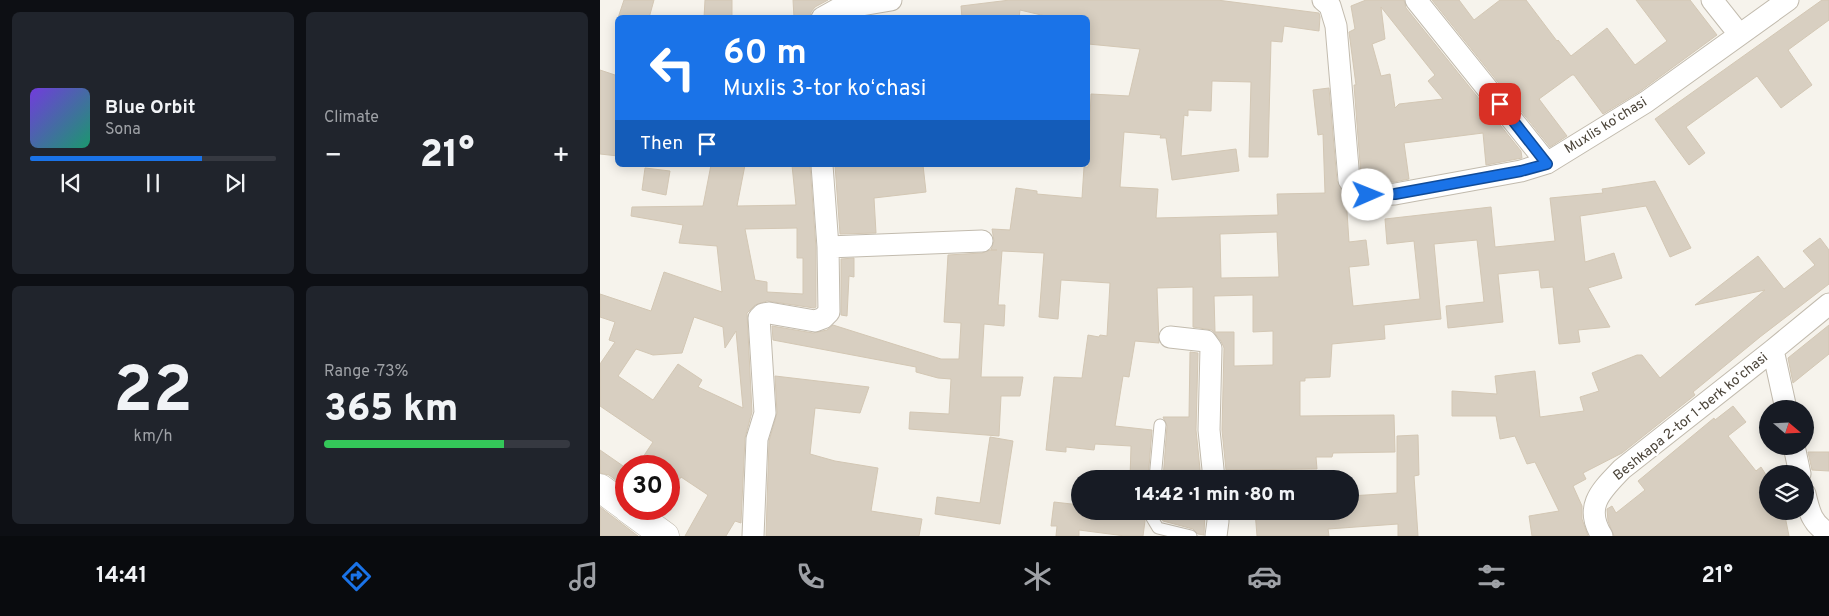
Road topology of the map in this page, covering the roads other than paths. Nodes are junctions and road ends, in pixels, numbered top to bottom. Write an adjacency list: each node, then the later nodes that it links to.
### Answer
1 (891, 0): 6 (street)
2 (1323, 0): 8 (street, Muxlis koʻchasi)
3 (1416, 0): 8 (street)
4 (1712, 0): 7 (street)
5 (1788, 0): 7 (street, Muxlis koʻchasi)
6 (827, 15)
7 (1739, 34): 8 (street, Muxlis koʻchasi)
8 (1547, 164)
9 (822, 167): 11 (street)
10 (982, 241): 11 (street)
11 (828, 247): 27 (street)
12 (1829, 304): 14 (street, Beshkapa 2-tor 1-berk koʼchasi)
13 (1170, 337): 18 (street)
14 (1773, 350): 15 (street); 30 (street, Beshkapa 2-tor 1-berk koʼchasi)
15 (1784, 400)
16 (1160, 425): 17 (lane)
17 (1156, 470)
18 (1213, 470)
19 (600, 488): 20 (street)
20 (615, 499)
21 (643, 520): 26 (street)
22 (1153, 520): 28 (lane)
23 (1218, 520): 29 (street)
24 (1813, 520): 25 (street)
25 (1829, 533)
26 (665, 536)
27 (753, 536)
28 (1191, 536)
29 (1216, 536)
30 (1602, 536)

